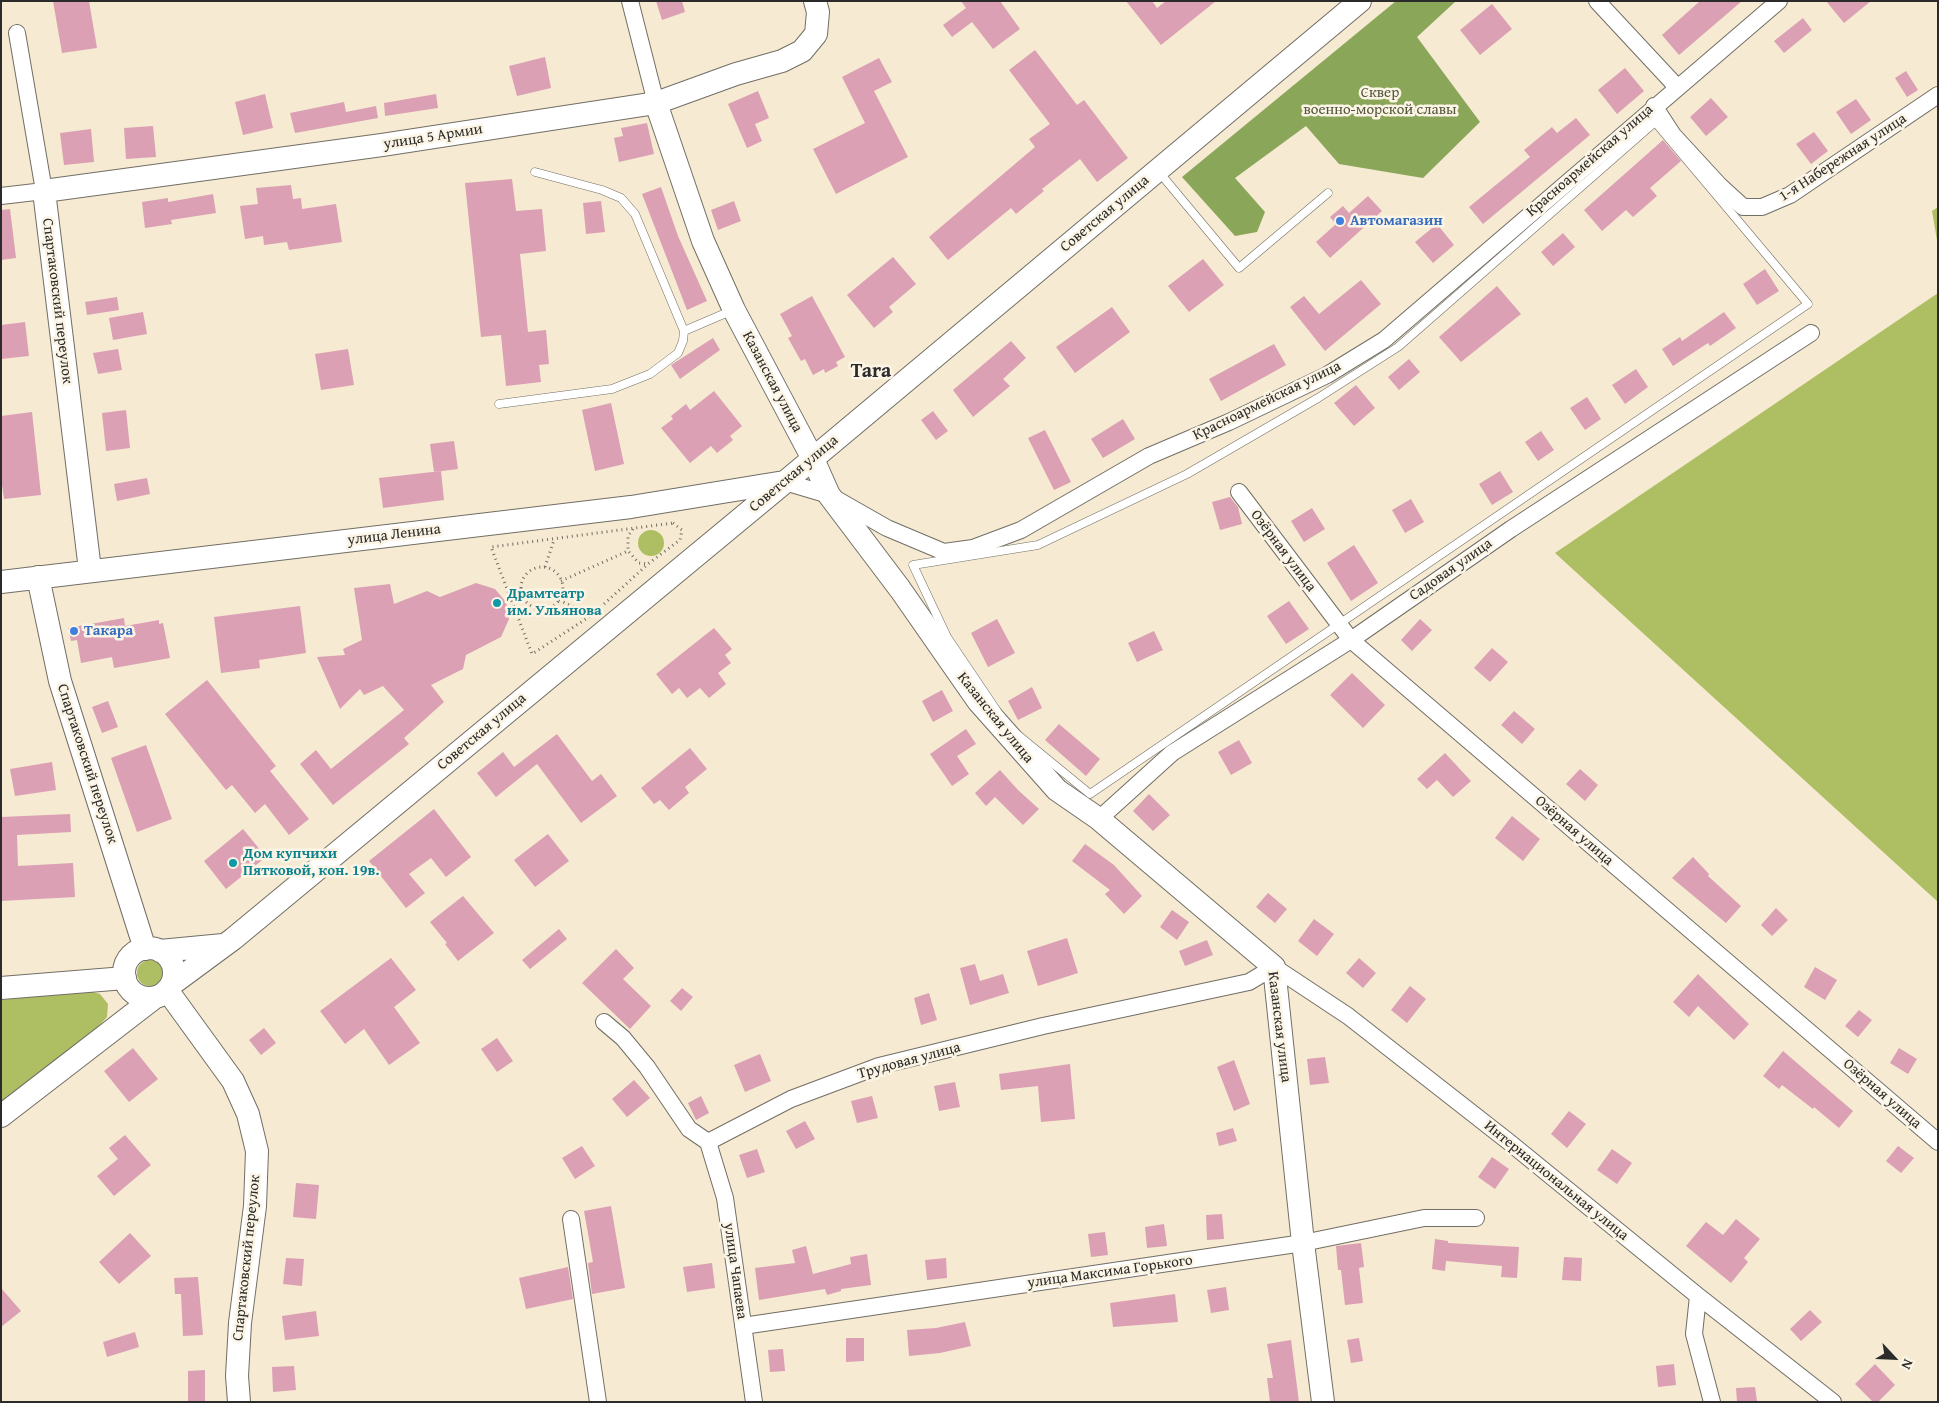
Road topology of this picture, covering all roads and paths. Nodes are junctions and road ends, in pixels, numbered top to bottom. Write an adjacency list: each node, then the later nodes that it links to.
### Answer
1 (630, 1): 9 (street, Казанская улица)
2 (815, 1): 9 (main road, улица 5 Армии)
3 (1360, 1): 11 (main road, Советская улица)
4 (1598, 1): 7 (street)
5 (1780, 1): 7 (street, Красноармейская улица)
6 (16, 33): 13 (street, Спартаковский переулок)
7 (1677, 87): 10 (street, Красноармейская улица)
8 (1938, 95): 10 (street, 1-я Набережная улица)
9 (656, 103): 13 (main road, улица 5 Армии); 16 (main road, Казанская улица)
10 (1654, 106): 23 (street, Красноармейская улица)
11 (1158, 170): 14 (lane); 20 (main road, Советская улица)
12 (535, 172): 17 (lane)
13 (44, 191): 15 (street, улица 5 Армии); 29 (main road, Спартаковский переулок)
14 (1328, 194)
15 (1, 196)
16 (734, 310): 17 (lane); 20 (main road, Казанская улица)
17 (684, 331): 19 (lane)
18 (1811, 333): 38 (street, Садовая улица)
19 (499, 404)
20 (813, 459): 21 (main road, Советская улица); 23 (main road, Казанская улица)
21 (785, 482): 23 (street, Красноармейская улица); 29 (main road, улица Ленина); 40 (main road, Советская улица)
22 (1239, 492): 37 (street, Озёрная улица)
23 (829, 496): 39 (main road, Казанская улица)
24 (634, 529): 25 (path); 26 (path); 27 (path)
25 (554, 540): 28 (path); 34 (path)
26 (628, 552): 27 (path); 31 (path)
27 (648, 564): 36 (path)
28 (545, 567): 31 (path); 33 (path)
29 (90, 570): 30 (main road, улица Ленина)
30 (38, 577): 32 (main road, улица Ленина); 41 (main road, Спартаковский переулок)
31 (561, 580): 35 (path)
32 (1, 582)
33 (522, 596): 34 (path); 35 (path)
34 (511, 600): 36 (path)
35 (559, 600): 36 (path)
36 (592, 615)
37 (1339, 626): 37 (lane); 38 (street, Озёрная улица)
38 (1350, 640): 39 (street, Садовая улица); 50 (street, Озёрная улица)
39 (1099, 819): 42 (main road, Казанская улица)
40 (226, 944): 41 (main road, Советская улица); 45 (main road, Советская улица)
41 (152, 950): 43 (main road); 45 (main road)
42 (1274, 967): 49 (street, Трудовая улица); 53 (main road, Казанская улица); 54 (street, Интернациональная улица)
43 (126, 982): 44 (main road); 45 (main road); 47 (main road)
44 (1, 988)
45 (164, 991): 47 (main road, Советская улица); 56 (main road, Спартаковский переулок)
46 (604, 1022): 49 (street)
47 (116, 1026): 48 (main road, Советская улица)
48 (1, 1116)
49 (708, 1142): 55 (street, улица Чапаева)
50 (1938, 1142)
51 (1476, 1218): 53 (street, улица Максима Горького)
52 (571, 1219): 57 (street)
53 (1303, 1243): 55 (street, улица Максима Горького); 59 (main road, Казанская улица)
54 (1698, 1296): 60 (street); 61 (street, Интернациональная улица)
55 (743, 1326): 58 (street, улица Чапаева)
56 (239, 1402)
57 (598, 1402)
58 (754, 1402)
59 (1323, 1402)
60 (1712, 1402)
61 (1833, 1402)

